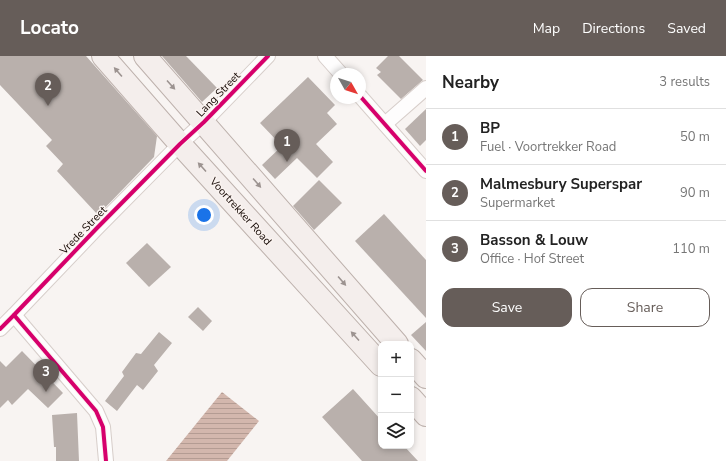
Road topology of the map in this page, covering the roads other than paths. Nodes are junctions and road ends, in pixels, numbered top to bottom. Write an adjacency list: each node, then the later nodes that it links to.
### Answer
1 (103, 56): 10 (main road, Voortrekker Road, one-way to 1)
2 (145, 56): 8 (main road, one-way to 8)
3 (268, 56): 8 (street, Lang Street)
4 (325, 56): 5 (street)
5 (336, 68)
6 (426, 88): 9 (street)
7 (366, 103): 9 (street)
8 (204, 122): 10 (street, Lang Street); 14 (main road, one-way to 14)
9 (385, 124): 11 (street)
10 (180, 144): 12 (street, Vrede Street); 15 (main road, Voortrekker Road, one-way to 10)
11 (426, 171)
12 (14, 316): 13 (street, Vrede Street); 20 (street)
13 (0, 329)
14 (394, 341)
15 (378, 362)
16 (414, 363): 17 (main road)
17 (426, 377)
18 (414, 401): 19 (main road)
19 (426, 415)
20 (106, 461)

